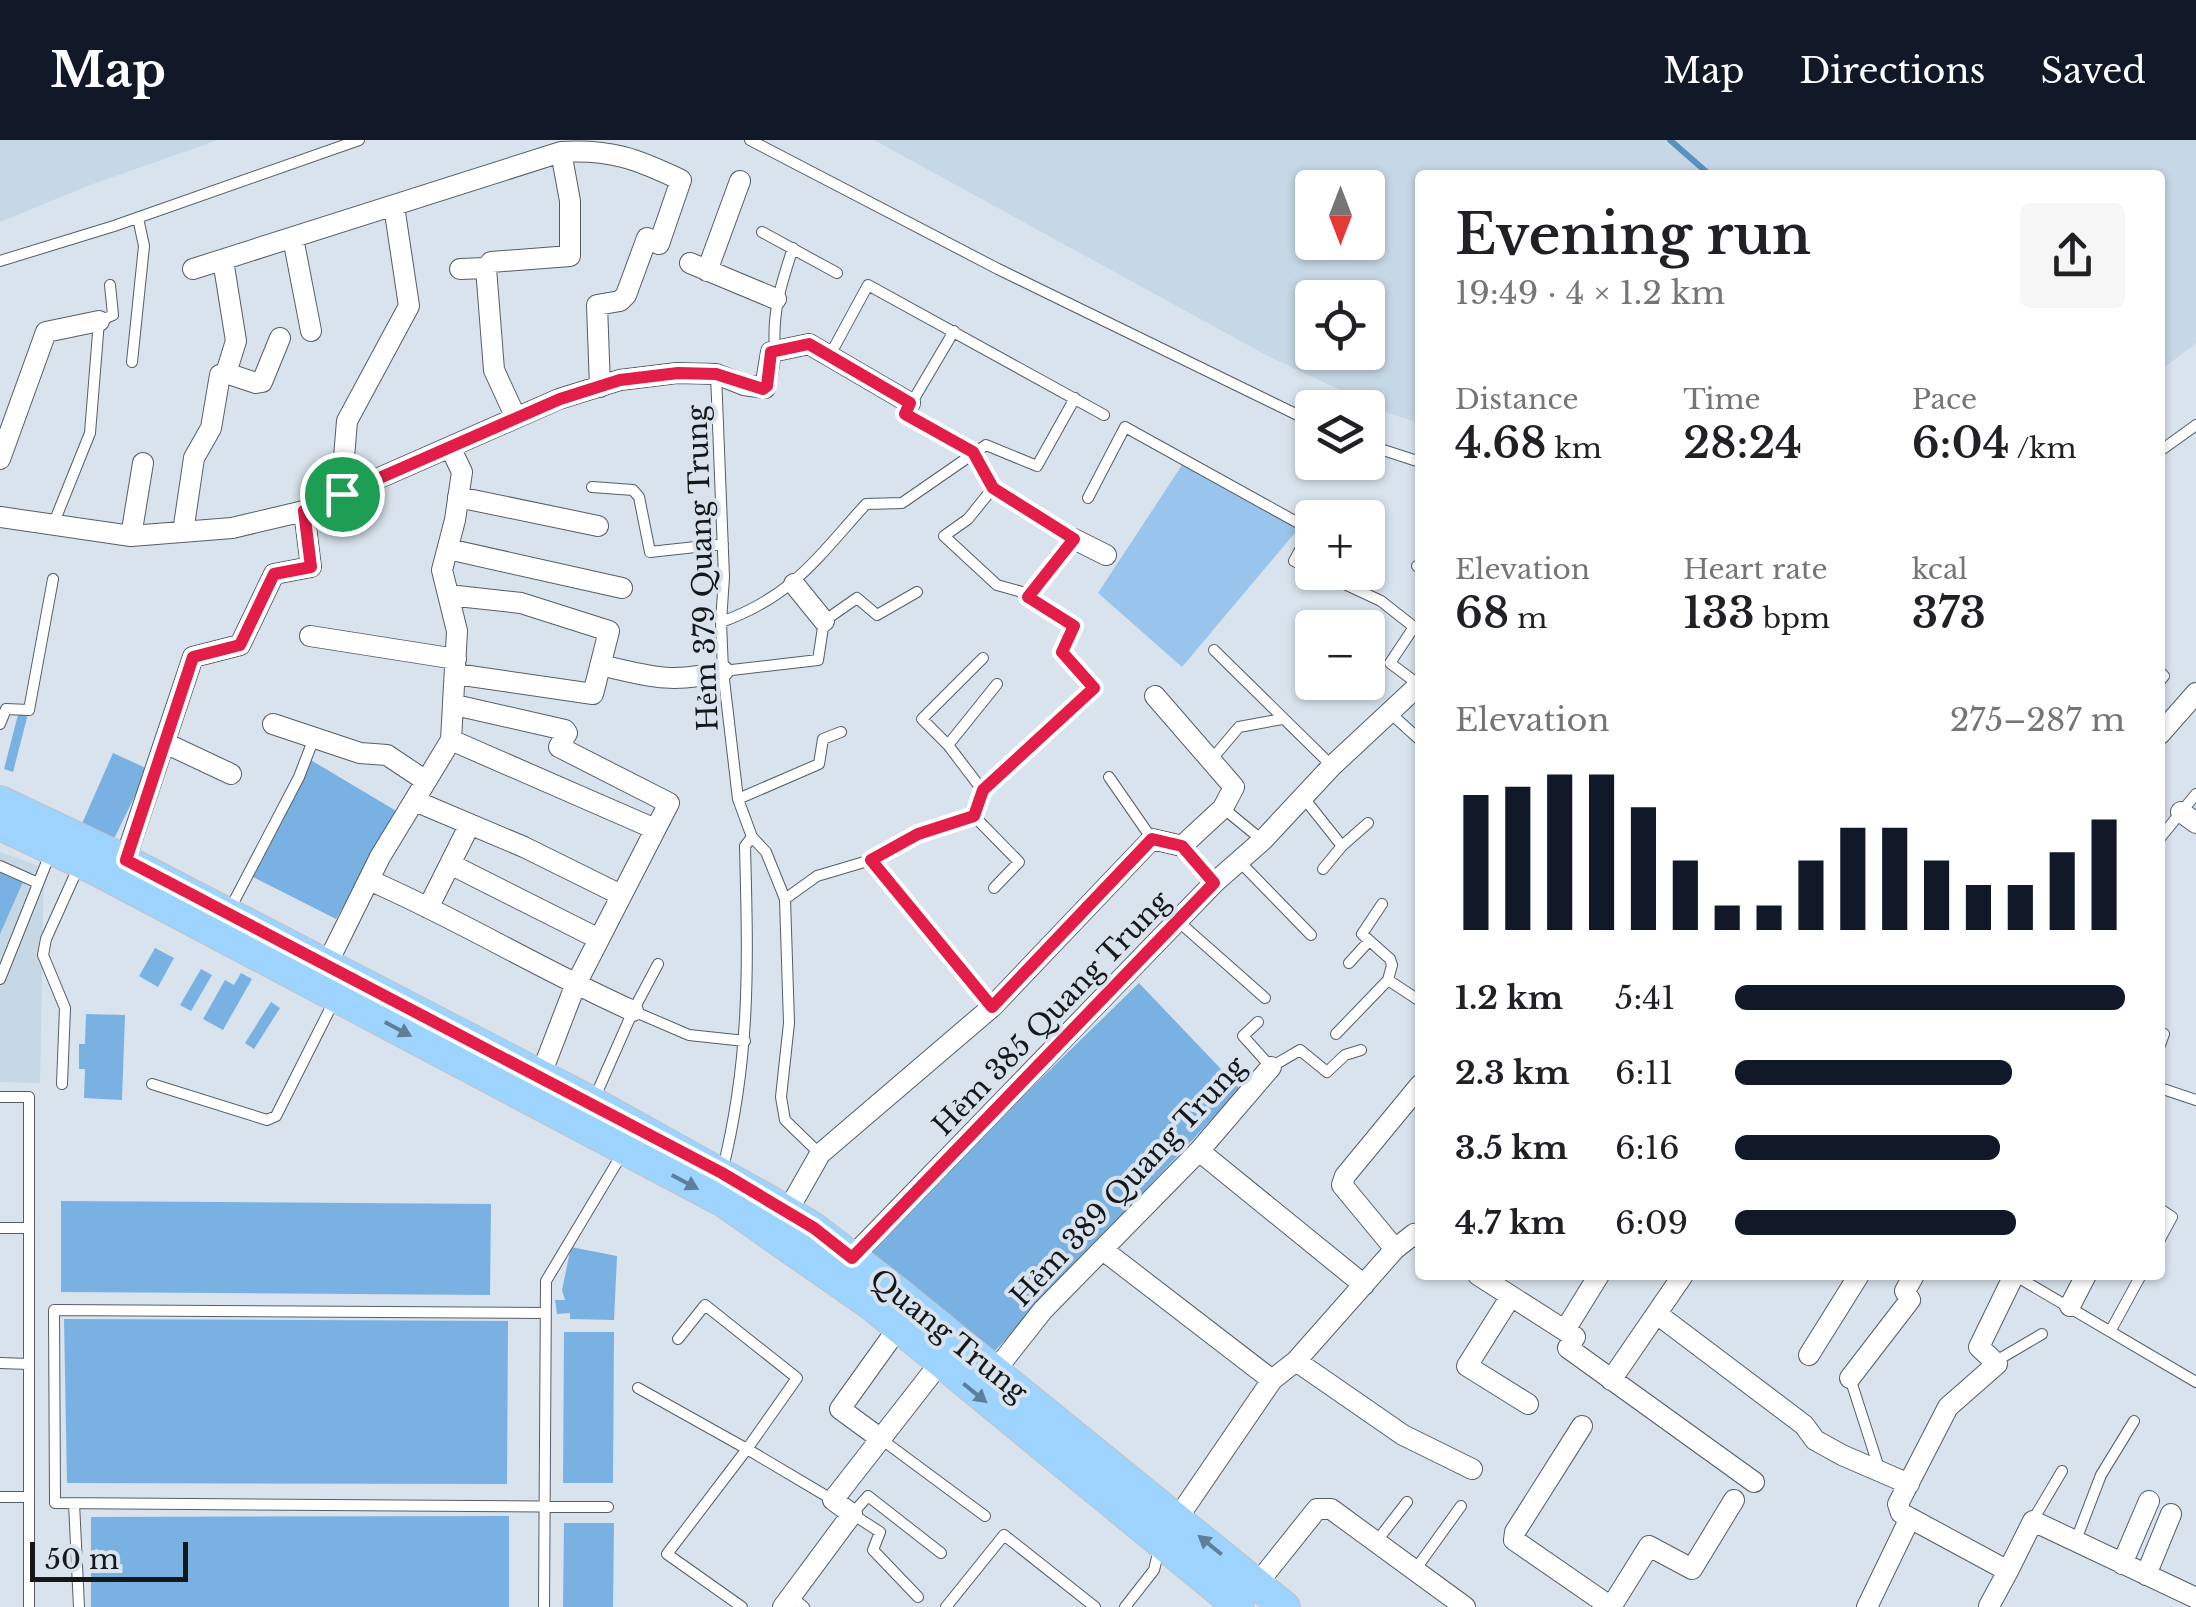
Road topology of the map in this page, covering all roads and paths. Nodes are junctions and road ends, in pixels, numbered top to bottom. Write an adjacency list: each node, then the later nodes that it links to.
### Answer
1 (360, 140): 6 (lane)
2 (750, 140): 30 (lane)
3 (561, 152): 5 (street); 13 (street); 27 (street)
4 (740, 181): 17 (street)
5 (394, 206): 8 (street); 43 (street)
6 (138, 218): 11 (lane); 24 (lane)
7 (762, 232): 9 (lane)
8 (293, 238): 10 (street); 19 (street)
9 (793, 248): 15 (lane); 17 (lane)
10 (223, 260): 14 (street); 25 (street)
11 (0, 261)
12 (460, 268): 13 (street)
13 (486, 268): 32 (street)
14 (194, 269)
15 (837, 273)
16 (110, 285): 18 (lane)
17 (776, 299): 22 (lane)
18 (98, 320): 38 (street); 49 (lane)
19 (312, 331)
20 (954, 332): 23 (lane); 28 (lane); 29 (lane)
21 (280, 338): 25 (street)
22 (775, 350): 23 (street); 26 (street)
23 (830, 356): 29 (street)
24 (132, 362)
25 (226, 372): 51 (street)
26 (716, 374): 27 (street); 54 (lane, Hẻm 379 Quang Trung)
27 (600, 386): 32 (street)
28 (1075, 398): 31 (lane); 37 (lane)
29 (910, 403): 37 (lane)
30 (1295, 414)
31 (1104, 415)
32 (516, 418): 34 (street)
33 (2196, 424): 35 (lane)
34 (450, 447): 43 (street); 44 (street)
35 (2165, 447)
36 (1385, 450): 39 (lane)
37 (973, 452): 42 (lane); 58 (lane)
38 (0, 459)
39 (1415, 460)
40 (143, 463): 52 (street)
41 (592, 487): 54 (lane)
42 (993, 488): 53 (lane); 63 (lane)
43 (342, 494): 46 (street)
44 (458, 498): 50 (street); 55 (street)
45 (1088, 498): 48 (lane)
46 (304, 511): 51 (street); 87 (street)
47 (0, 518): 49 (street)
48 (1295, 521)
49 (53, 526): 52 (street)
50 (598, 526)
51 (184, 532): 52 (street)
52 (131, 536)
53 (1074, 539): 56 (street); 63 (lane)
54 (723, 544): 65 (lane, Hẻm 379 Quang Trung)
55 (448, 549): 59 (street); 62 (street)
56 (1106, 556)
57 (54, 580): 80 (lane)
58 (794, 584): 64 (street); 65 (lane)
59 (622, 588)
60 (1358, 590): 72 (lane)
61 (918, 592): 64 (lane)
62 (448, 595): 69 (street); 70 (street)
63 (1028, 597): 94 (lane)
64 (824, 621): 71 (lane)
65 (721, 622): 71 (lane, Hẻm 379 Quang Trung)
66 (310, 636): 70 (street)
67 (1214, 650): 79 (lane)
68 (983, 658): 88 (lane)
69 (601, 665): 70 (street); 71 (street)
70 (456, 667): 77 (street)
71 (723, 671): 97 (lane, Hẻm 379 Quang Trung)
72 (1415, 681)
73 (997, 684): 88 (lane)
74 (1415, 689): 78 (street, Hẻm 385 Quang Trung)
75 (2196, 693): 82 (street)
76 (1155, 696): 89 (street)
77 (455, 705): 86 (street); 106 (street)
78 (1389, 712): 84 (lane); 90 (street, Hẻm 385 Quang Trung)
79 (1282, 719): 89 (lane); 90 (lane)
80 (0, 724)
81 (273, 724): 85 (street)
82 (2165, 728)
83 (840, 732): 97 (lane)
84 (1415, 735)
85 (314, 738): 93 (street); 129 (lane)
86 (451, 740): 93 (street); 106 (street)
87 (165, 743): 91 (street); 114 (street)
88 (948, 745): 94 (lane)
89 (1212, 759): 100 (street)
90 (1332, 766): 96 (street, Hẻm 385 Quang Trung)
91 (231, 774)
92 (1109, 777): 110 (lane)
93 (426, 781): 99 (street)
94 (983, 790): 101 (lane)
95 (2196, 794): 102 (lane)
96 (1302, 796): 111 (street, Hẻm 385 Quang Trung); 113 (lane)
97 (738, 799): 109 (lane, Hẻm 379 Quang Trung)
98 (0, 800): 108 (main road, Quang Trung)
99 (414, 801): 103 (street); 121 (street)
100 (1224, 808): 111 (lane); 112 (street)
101 (974, 816): 115 (lane); 124 (lane)
102 (2188, 817): 107 (lane)
103 (470, 824): 118 (street); 125 (street)
104 (1368, 824): 113 (lane)
105 (0, 825): 108 (main road, Quang Trung)
106 (655, 829): 125 (street)
107 (2165, 834)
108 (56, 837): 114 (main road, Quang Trung); 117 (main road, Quang Trung); 122 (lane)
109 (752, 837): 126 (lane); 147 (lane, Hẻm 379 Quang Trung)
110 (1152, 839): 112 (street); 143 (street)
111 (1263, 840): 116 (street, Hẻm 385 Quang Trung)
112 (1182, 846): 123 (lane)
113 (1342, 846): 120 (lane)
114 (126, 860): 129 (main road, Quang Trung)
115 (871, 860): 126 (lane); 143 (lane)
116 (1238, 860): 123 (street, Hẻm 385 Quang Trung); 131 (lane)
117 (81, 863): 140 (main road, Quang Trung); 151 (lane)
118 (450, 864): 128 (street); 132 (street)
119 (0, 866): 122 (lane)
120 (1323, 869)
121 (369, 880): 128 (street); 136 (street)
122 (38, 883): 137 (lane)
123 (1214, 883): 130 (street, Hẻm 385 Quang Trung)
124 (994, 888)
125 (621, 894): 132 (street)
126 (785, 900): 162 (lane)
127 (1382, 904): 133 (lane)
128 (428, 908): 139 (street)
129 (228, 914): 136 (main road, Quang Trung)
130 (1178, 922): 141 (lane); 170 (street, Hẻm 385 Quang Trung)
131 (1311, 936)
132 (599, 938): 139 (street)
133 (1369, 941): 134 (lane); 138 (lane)
134 (1349, 963)
135 (658, 964): 144 (lane)
136 (326, 966): 150 (main road, Quang Trung)
137 (0, 979)
138 (1388, 980): 142 (lane); 146 (lane)
139 (575, 986): 144 (street); 150 (street)
140 (336, 996): 152 (lane); 160 (main road, Quang Trung, one-way to 160)
141 (1265, 998)
142 (1415, 998)
143 (992, 1007): 162 (street)
144 (632, 1011): 147 (lane); 157 (lane)
145 (1258, 1022): 149 (lane)
146 (1336, 1034)
147 (745, 1041): 163 (lane, Hẻm 379 Quang Trung)
148 (1362, 1050): 149 (lane, Hẻm 389 Quang Trung)
149 (1271, 1067): 161 (street, Hẻm 389 Quang Trung)
150 (540, 1077): 157 (main road, Quang Trung)
151 (62, 1084)
152 (152, 1084)
153 (2165, 1090): 156 (lane)
154 (1415, 1091): 158 (street)
155 (0, 1097): 166 (lane)
156 (2196, 1100)
157 (594, 1103): 163 (main road, Quang Trung)
158 (1403, 1106): 159 (street); 169 (street)
159 (1415, 1116)
160 (624, 1150): 164 (main road, Quang Trung, one-way to 164); 183 (lane)
161 (1199, 1152): 168 (street, Hẻm 389 Quang Trung); 180 (street)
162 (820, 1154): 164 (street)
163 (722, 1173): 164 (main road, Quang Trung)
164 (780, 1223): 170 (main road, Quang Trung); 185 (main road, Quang Trung)
165 (0, 1228): 166 (lane)
166 (29, 1228): 194 (lane)
167 (1415, 1234): 169 (street)
168 (1103, 1250): 196 (street, Hẻm 389 Quang Trung); 198 (street)
169 (1395, 1250): 180 (street)
170 (852, 1258): 196 (main road, Quang Trung)
171 (1486, 1280): 181 (street)
172 (1596, 1280): 186 (street)
173 (1680, 1280): 184 (street)
174 (1857, 1280): 191 (street)
175 (1912, 1280): 197 (street)
176 (2012, 1280): 190 (street)
177 (2023, 1280): 182 (lane)
178 (2083, 1280): 182 (street)
179 (2138, 1280): 187 (lane)
180 (1364, 1285): 192 (street)
181 (1512, 1296): 186 (street); 202 (street)
182 (2070, 1306): 187 (lane)
183 (546, 1312): 218 (lane); 219 (lane)
184 (1657, 1314): 199 (street); 208 (street)
185 (898, 1328): 195 (main road, Quang Trung); 205 (street)
186 (1564, 1330): 199 (street)
187 (2111, 1330): 200 (lane)
188 (2042, 1334): 190 (lane)
189 (678, 1340): 206 (lane)
190 (1988, 1354): 211 (street)
191 (1809, 1355)
192 (1296, 1361): 198 (street); 207 (street)
193 (0, 1363): 194 (lane)
194 (28, 1364): 213 (lane)
195 (938, 1364): 205 (street); 227 (main road, Quang Trung, one-way to 227)
196 (995, 1371): 227 (main road, Quang Trung)
197 (1850, 1378): 208 (lane)
198 (1272, 1380): 227 (street)
199 (1612, 1380): 210 (street)
200 (2196, 1382)
201 (638, 1388): 206 (lane)
202 (1528, 1404)
203 (2134, 1421): 228 (lane)
204 (1582, 1426): 249 (street)
205 (881, 1439): 214 (street); 224 (lane)
206 (747, 1449): 214 (lane); 243 (lane)
207 (1472, 1469)
208 (1880, 1471): 211 (street)
209 (2062, 1471): 226 (lane)
210 (1754, 1482)
211 (1909, 1484): 225 (street)
212 (0, 1496): 213 (lane)
213 (28, 1497): 240 (lane)
214 (833, 1500): 222 (street)
215 (1734, 1500): 249 (street)
216 (2149, 1501): 231 (street)
217 (1406, 1502): 229 (lane)
218 (74, 1503): 219 (lane); 241 (lane)
219 (545, 1506): 220 (lane); 242 (lane)
220 (608, 1506)
221 (1461, 1506): 232 (lane)
222 (852, 1514): 230 (lane); 236 (lane); 238 (street)
223 (2171, 1514): 234 (street)
224 (985, 1516)
225 (1910, 1518): 233 (street); 250 (street)
226 (2033, 1521): 228 (street); 233 (street)
227 (1168, 1532): 235 (main road, Quang Trung); 246 (lane)
228 (2076, 1541): 231 (street)
229 (1375, 1542): 232 (street); 235 (street)
230 (941, 1553)
231 (2122, 1564): 234 (street)
232 (1415, 1571): 248 (street)
233 (2008, 1571): 239 (street)
234 (2146, 1575): 237 (street)
235 (1248, 1596): 247 (main road, Quang Trung)
236 (918, 1597)
237 (2196, 1598)
238 (793, 1604)
239 (1989, 1606)
240 (28, 1607)
241 (79, 1607)
242 (544, 1607)
243 (742, 1607)
244 (946, 1607): 245 (lane)
245 (1095, 1607)
246 (1125, 1607)
247 (1285, 1607)
248 (1465, 1607)
249 (1611, 1607)
250 (1867, 1607)

